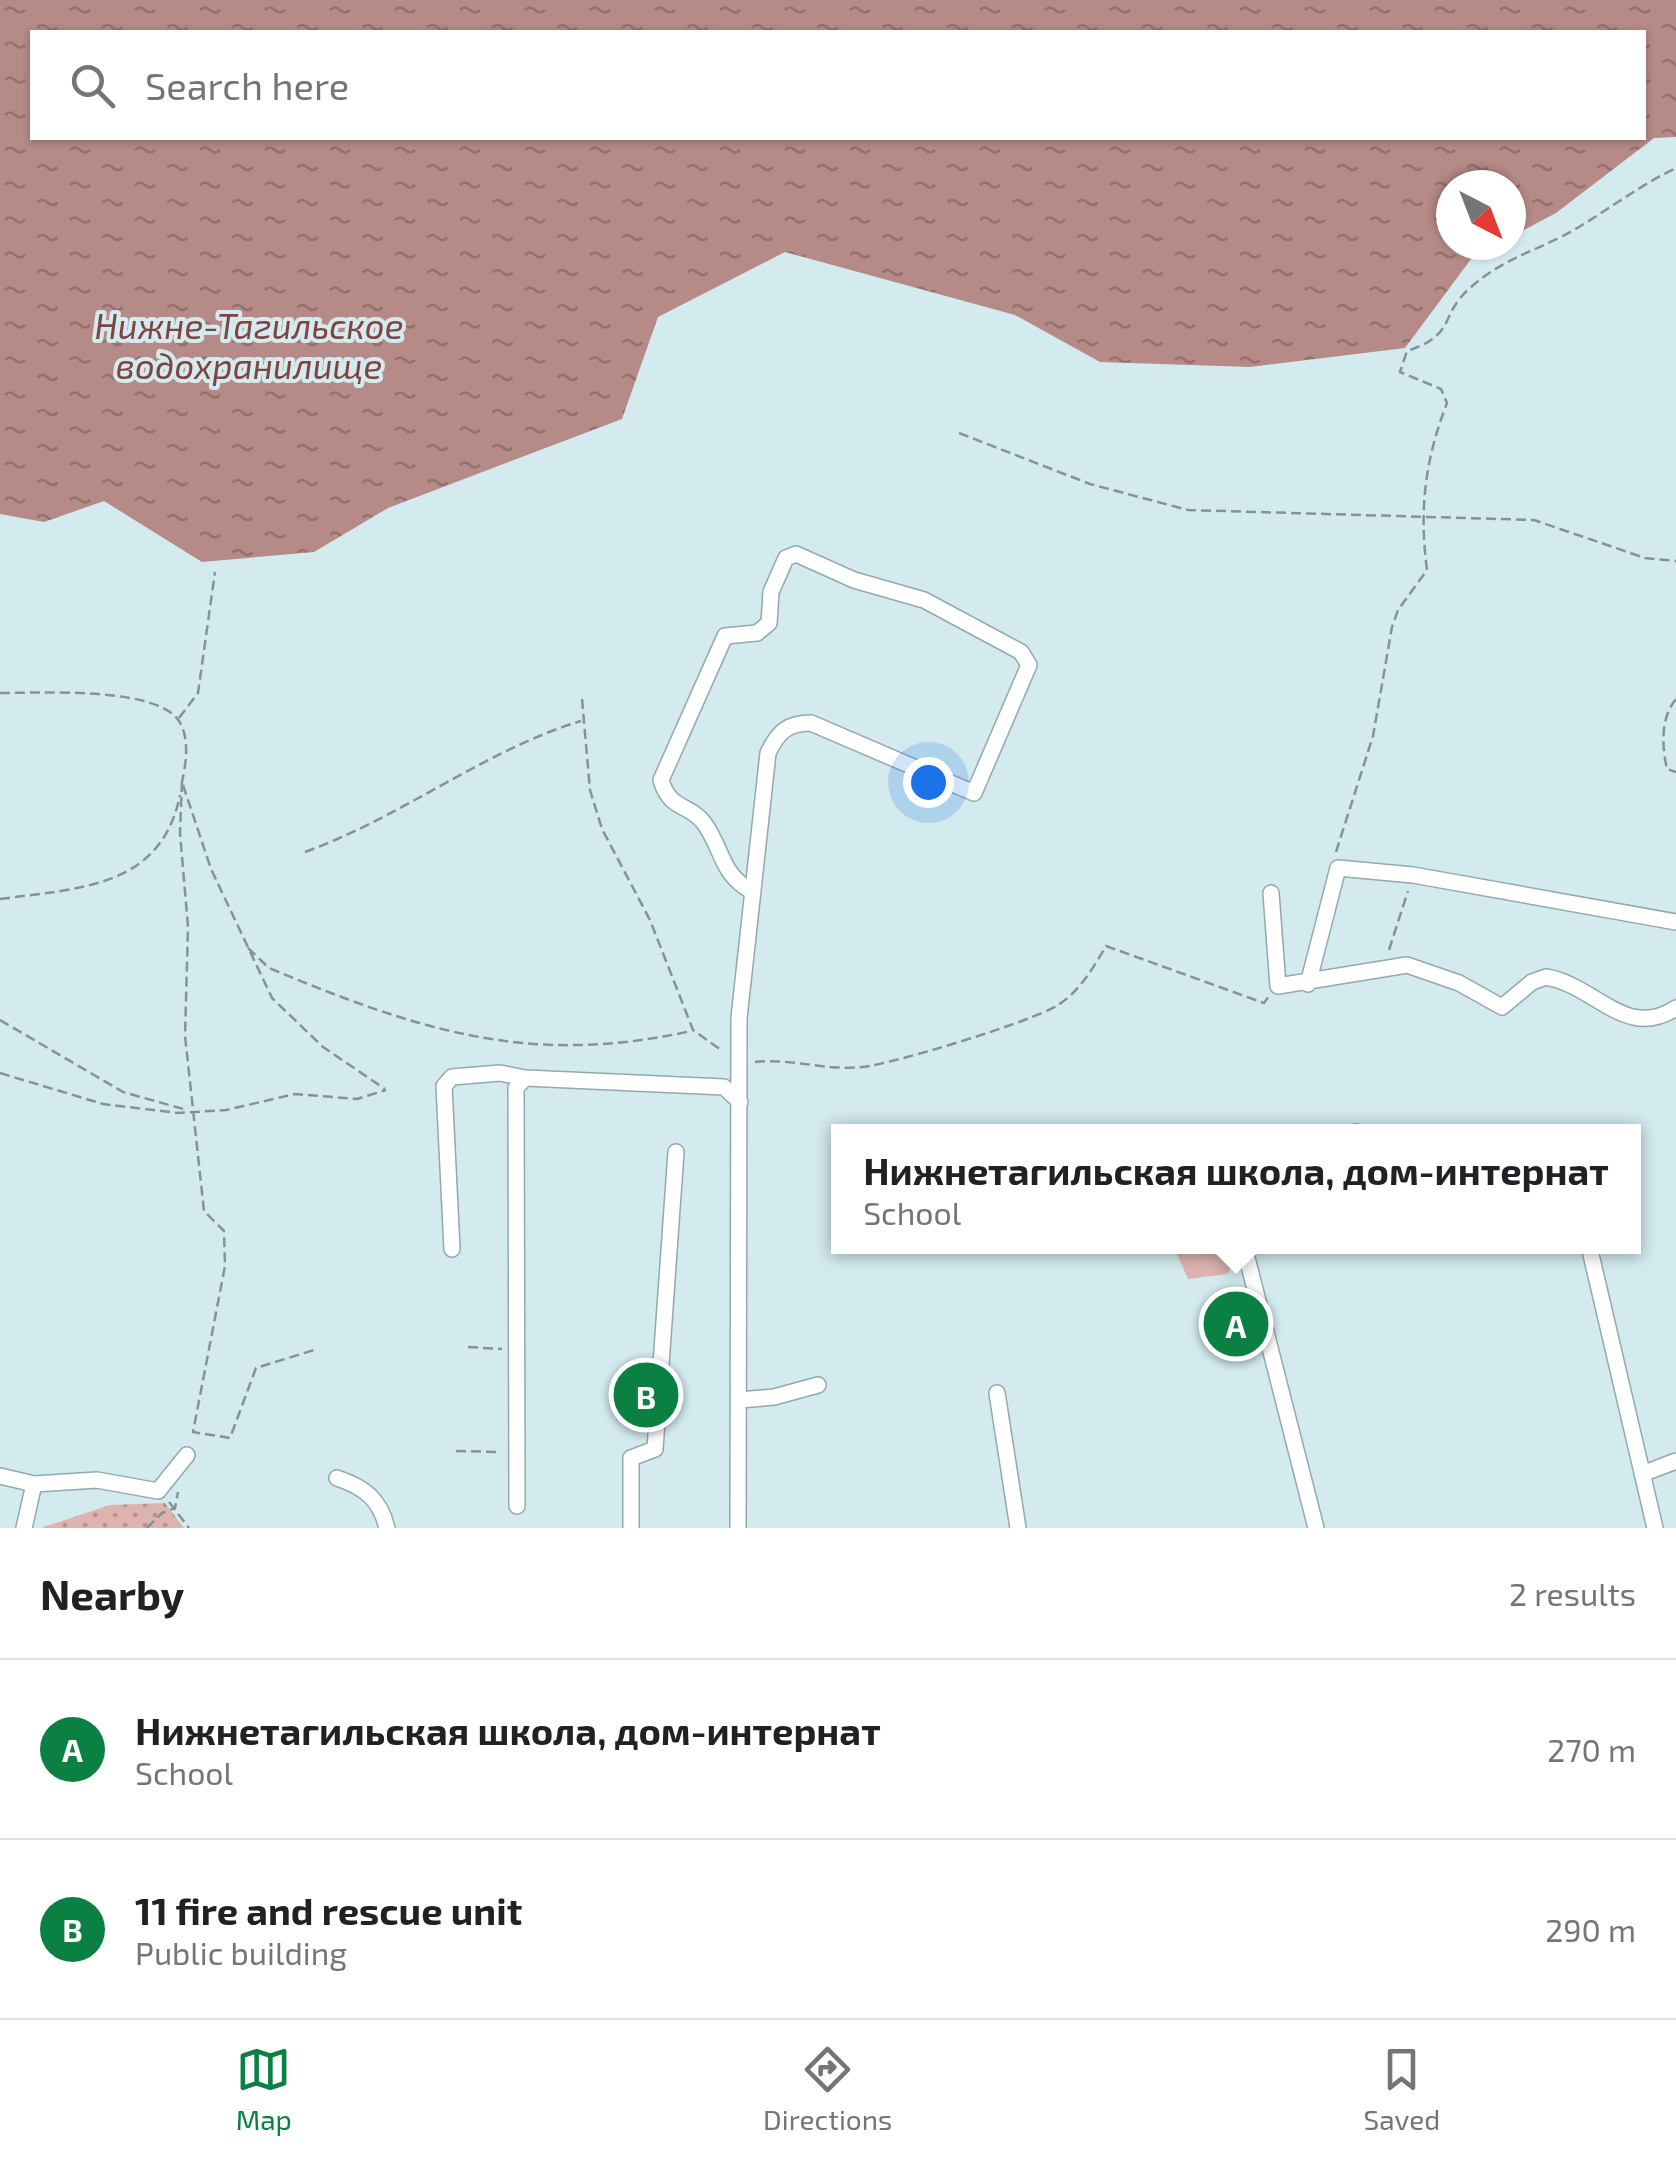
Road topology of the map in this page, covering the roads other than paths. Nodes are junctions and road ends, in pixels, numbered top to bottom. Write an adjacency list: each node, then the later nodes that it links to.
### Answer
1 (753, 892): 1 (street); 7 (street)
2 (1271, 892): 4 (street)
3 (1676, 922): 4 (street)
4 (1308, 984): 5 (street)
5 (1676, 1008)
6 (526, 1078): 7 (street); 9 (street); 21 (street)
7 (740, 1102): 14 (street)
8 (676, 1152): 24 (street)
9 (452, 1250)
10 (1246, 1254): 27 (street)
11 (1592, 1254): 17 (street)
12 (818, 1385): 14 (street)
13 (997, 1393): 26 (street)
14 (740, 1400): 25 (street)
15 (187, 1455): 20 (street)
16 (1676, 1461): 17 (street)
17 (1642, 1474): 28 (street)
18 (0, 1476): 20 (street)
19 (336, 1478): 23 (street)
20 (34, 1484): 22 (street)
21 (517, 1506)
22 (24, 1528)
23 (387, 1528)
24 (631, 1528)
25 (738, 1528)
26 (1018, 1528)
27 (1316, 1528)
28 (1655, 1528)

